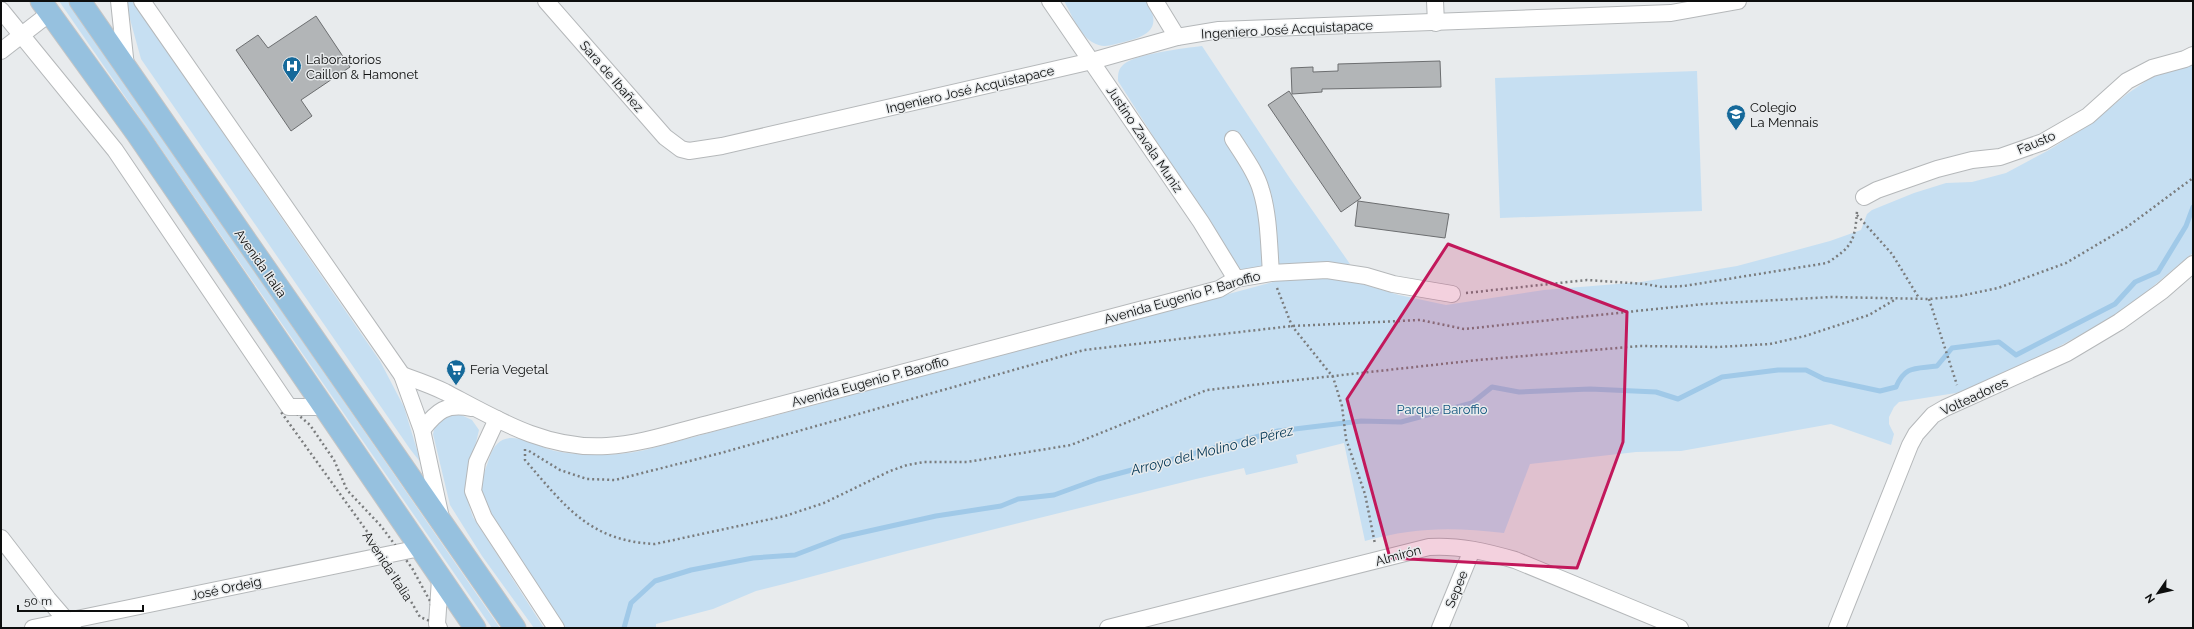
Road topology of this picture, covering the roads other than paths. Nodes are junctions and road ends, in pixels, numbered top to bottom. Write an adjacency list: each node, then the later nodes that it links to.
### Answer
1 (80, 1): 17 (main road, Avenida Italia)
2 (119, 1): 17 (street)
3 (142, 1): 25 (street, Avenida Italia)
4 (546, 1): 19 (street, Sara de Ibañez)
5 (1050, 1): 16 (street, Justino Zavala Muniz)
6 (1156, 1): 13 (street)
7 (1435, 1): 11 (street)
8 (1738, 1): 11 (street, Ingeniero José Acquistapace)
9 (45, 7): 12 (street); 26 (main road)
10 (1, 10): 12 (street)
11 (1436, 22): 13 (street, Ingeniero José Acquistapace)
12 (21, 35): 14 (street); 26 (street)
13 (1177, 37): 16 (street, Ingeniero José Acquistapace)
14 (1, 51)
15 (2193, 55): 20 (street, Fausto)
16 (1092, 61): 19 (street, Ingeniero José Acquistapace); 23 (street, Justino Zavala Muniz)
17 (127, 69): 30 (main road, Avenida Italia)
18 (1233, 139): 22 (street)
19 (681, 149)
20 (1864, 197)
21 (2193, 264): 45 (street, Volteadores)
22 (1271, 273): 23 (street, Avenida Eugenio P. Baroffio); 24 (street, Avenida Eugenio P. Baroffio)
23 (1236, 279): 28 (street, Avenida Eugenio P. Baroffio)
24 (1452, 294)
25 (402, 374): 27 (street, Avenida Eugenio P. Baroffio); 29 (street, Avenida Italia)
26 (323, 407): 32 (main road)
27 (474, 409): 28 (street, Avenida Eugenio P. Baroffio); 29 (street, Avenida Eugenio P. Baroffio)
28 (497, 419): 41 (street)
29 (422, 430): 30 (street, Avenida Italia)
30 (442, 525): 40 (main road, Avenida Italia)
31 (1, 538): 36 (street)
32 (410, 550): 34 (main road); 36 (street, José Ordeig)
33 (1472, 550): 35 (street, Almirón); 43 (street, Sepee); 44 (street, Almirón)
34 (440, 579): 37 (street); 39 (main road)
35 (1143, 623): 42 (street, Almirón)
36 (70, 625): 38 (street, José Ordeig)
37 (438, 626)
38 (33, 628)
39 (475, 628)
40 (515, 628)
41 (556, 628)
42 (1108, 628)
43 (1440, 628)
44 (1680, 628)
45 (1837, 628)

